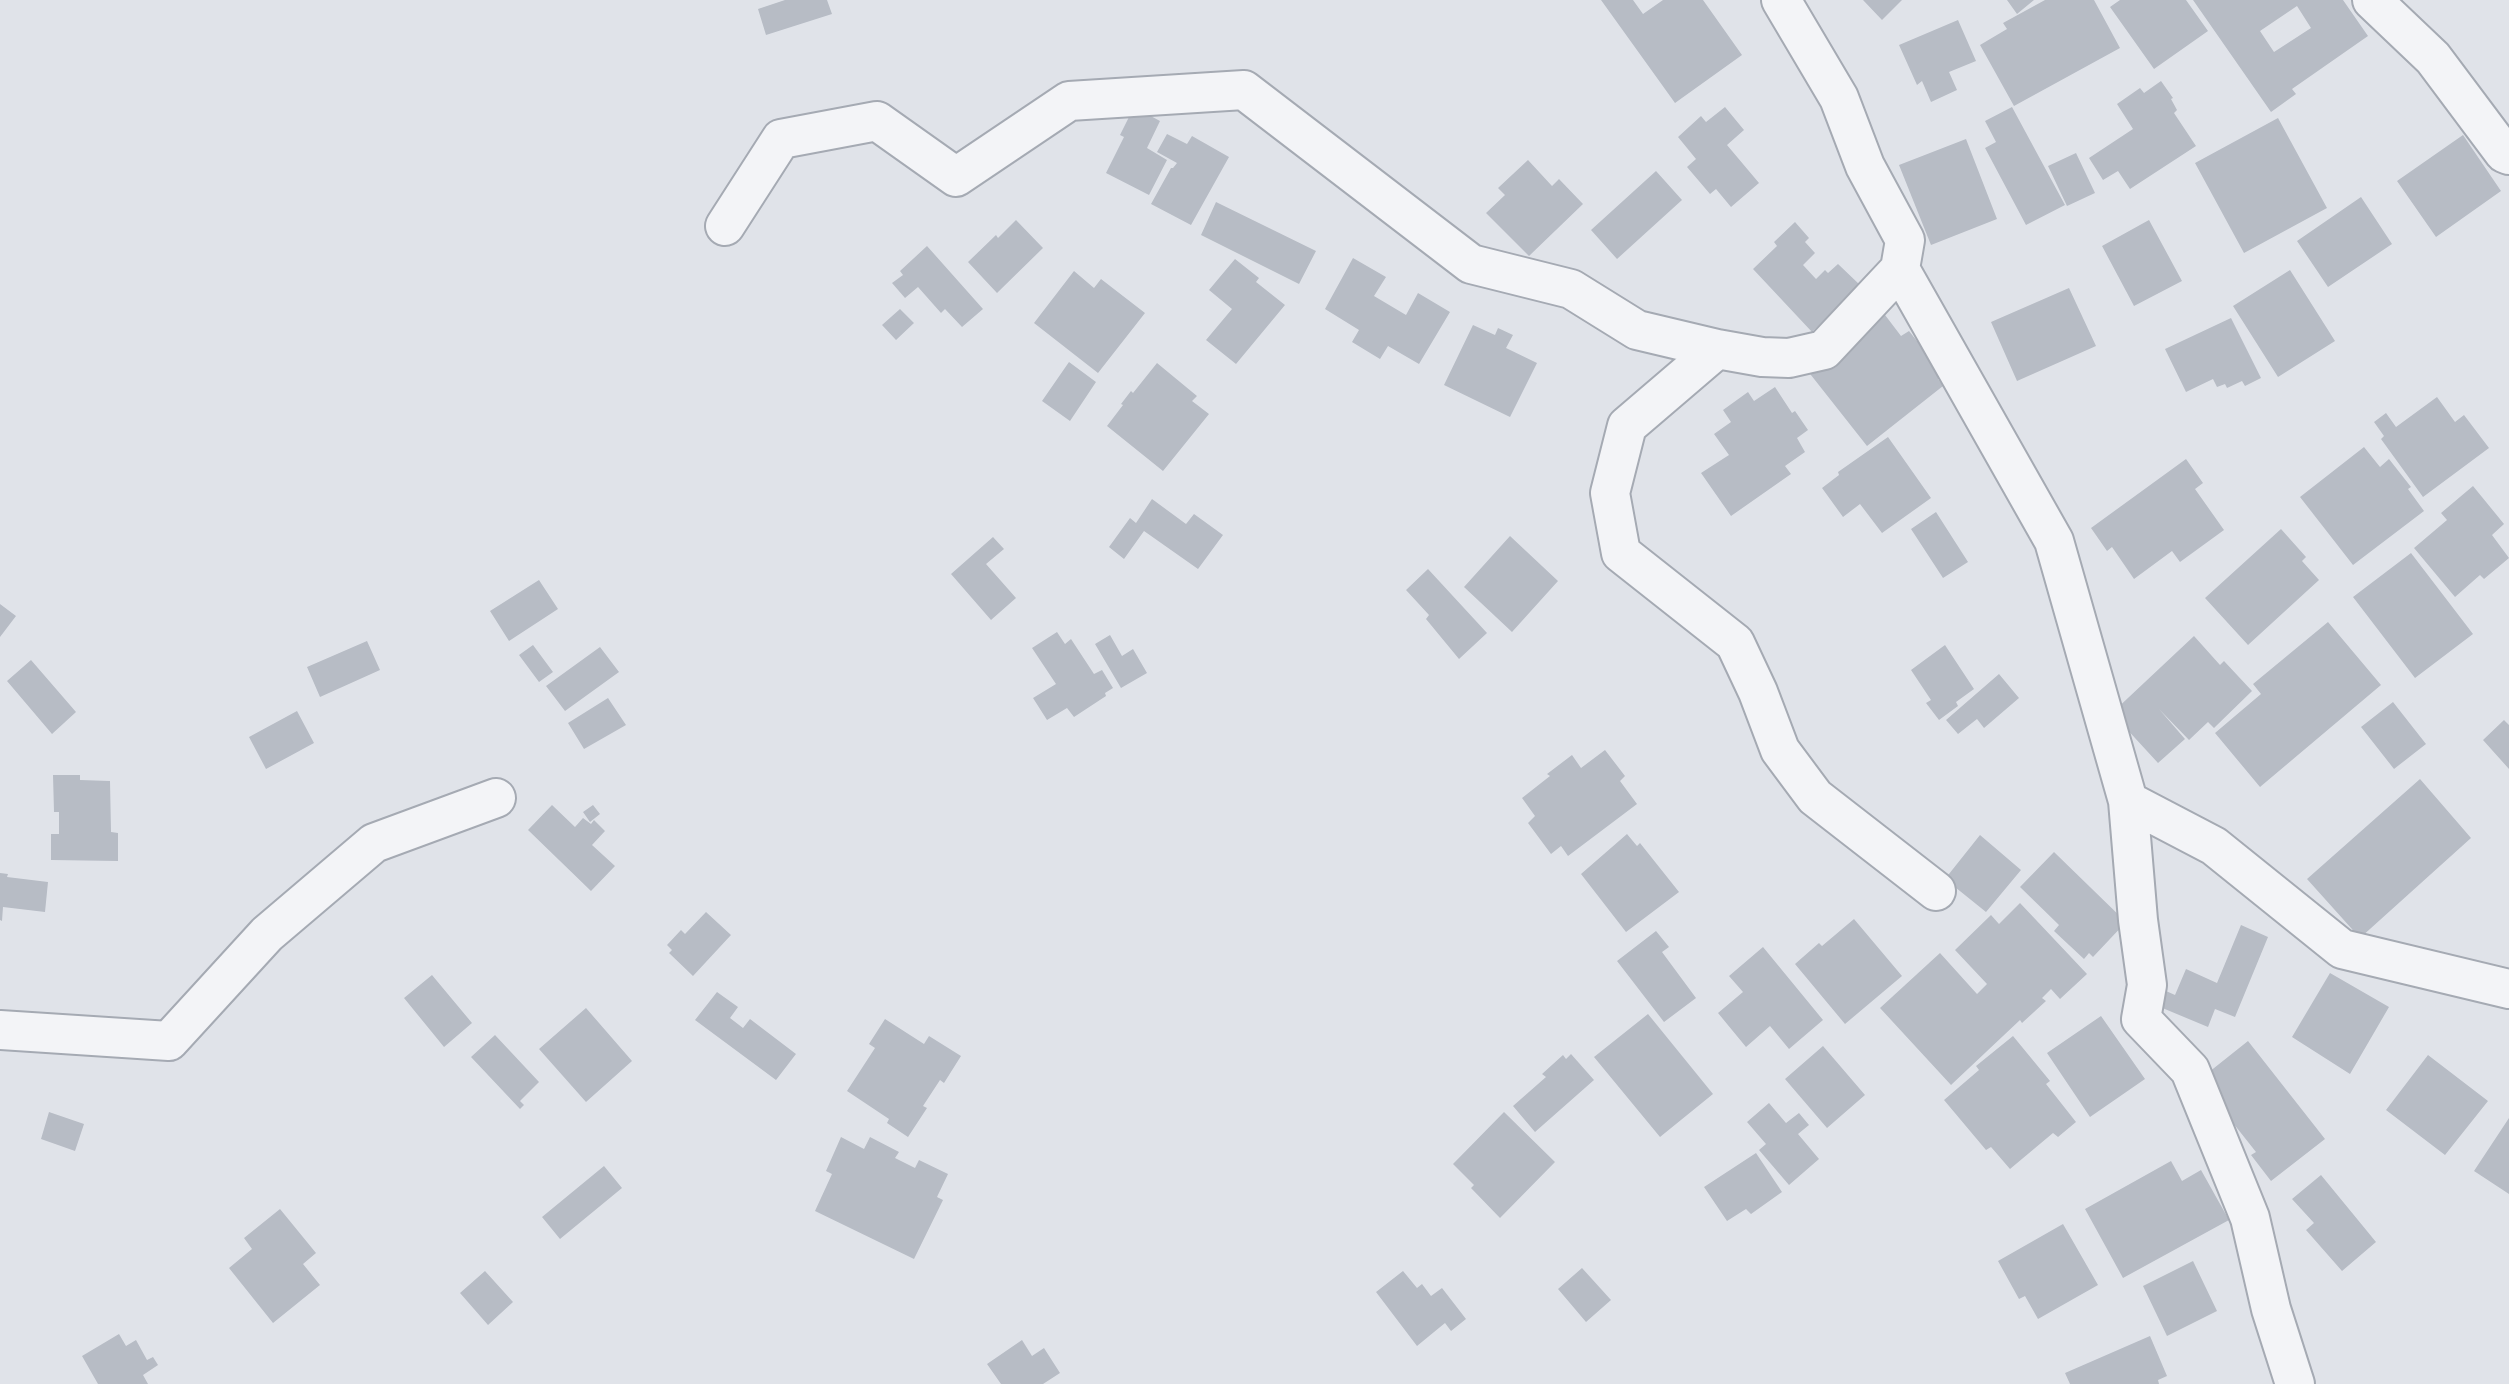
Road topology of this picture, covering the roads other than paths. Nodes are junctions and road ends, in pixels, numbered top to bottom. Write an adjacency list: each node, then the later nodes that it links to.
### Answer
1 (1781, 0): 5 (street)
2 (2372, 0): 3 (street)
3 (2509, 155)
4 (725, 226): 6 (street)
5 (1900, 269): 6 (street); 8 (street)
6 (1717, 349): 9 (street)
7 (496, 798): 11 (street)
8 (2128, 801): 10 (street); 12 (street)
9 (1936, 891)
10 (2509, 989)
11 (0, 1030)
12 (2295, 1384)

